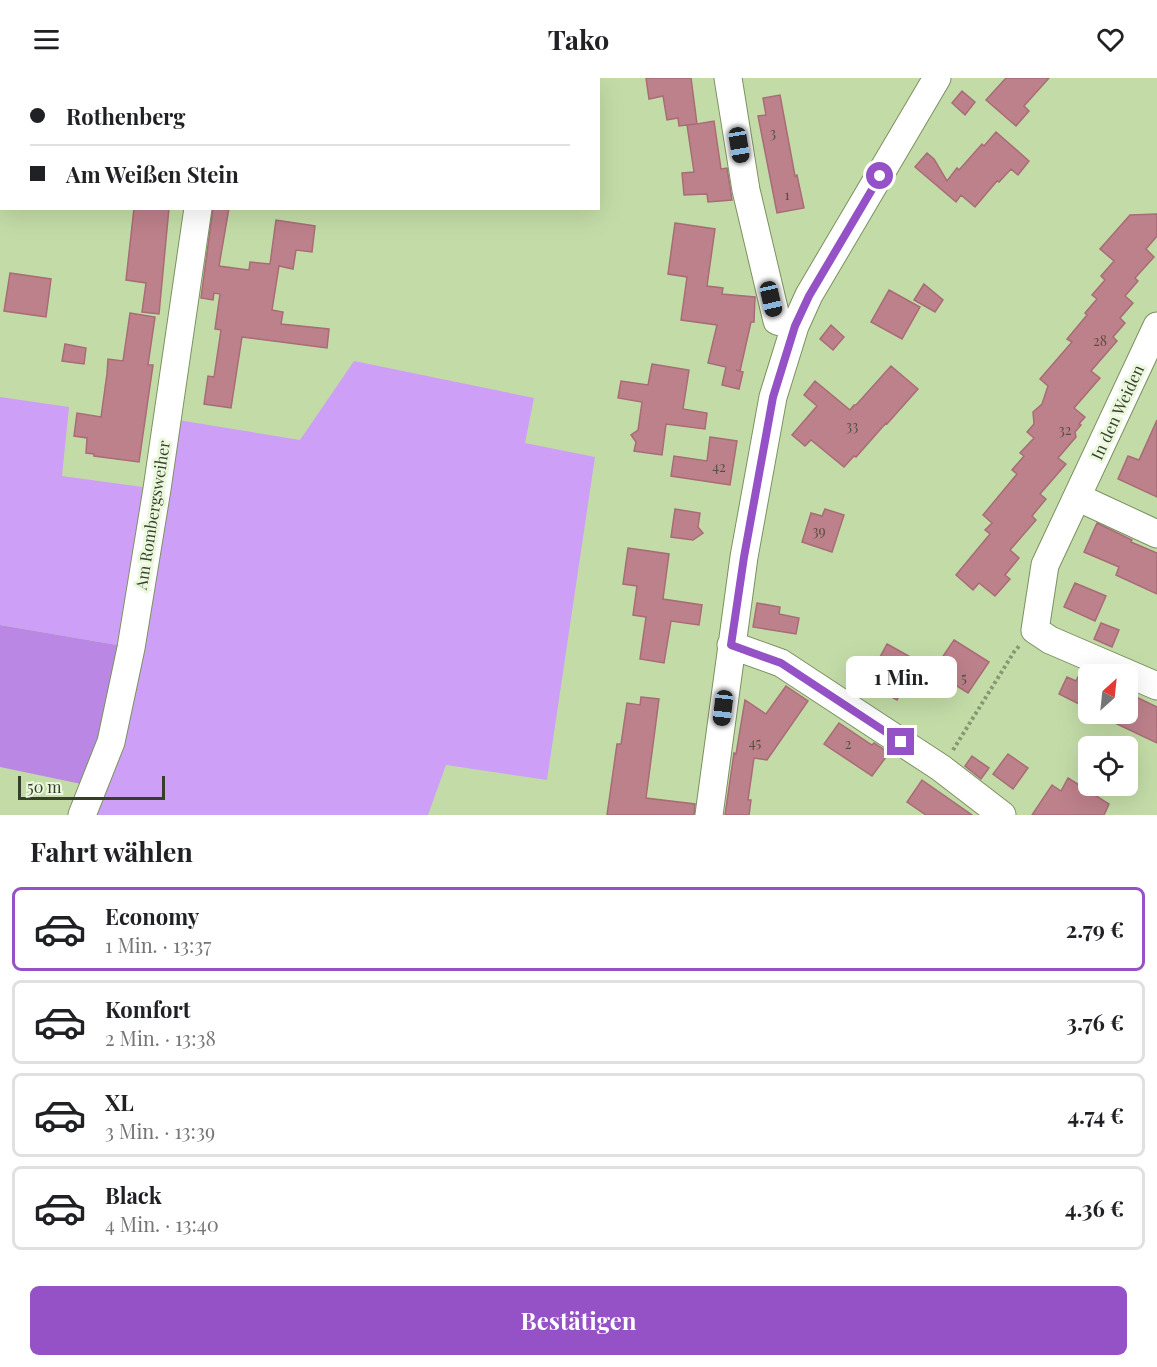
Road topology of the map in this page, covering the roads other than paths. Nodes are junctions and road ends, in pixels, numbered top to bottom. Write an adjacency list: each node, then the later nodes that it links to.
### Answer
1 (728, 78): 4 (street)
2 (938, 78): 4 (street)
3 (198, 210): 10 (street, Am Rombergsweiher)
4 (795, 326): 8 (street)
5 (1157, 326): 6 (street, In den Weiden)
6 (1077, 496): 7 (street); 9 (street, In den Weiden)
7 (1157, 534)
8 (731, 645): 11 (street); 12 (street)
9 (1157, 686)
10 (82, 815)
11 (709, 815)
12 (1002, 815)

